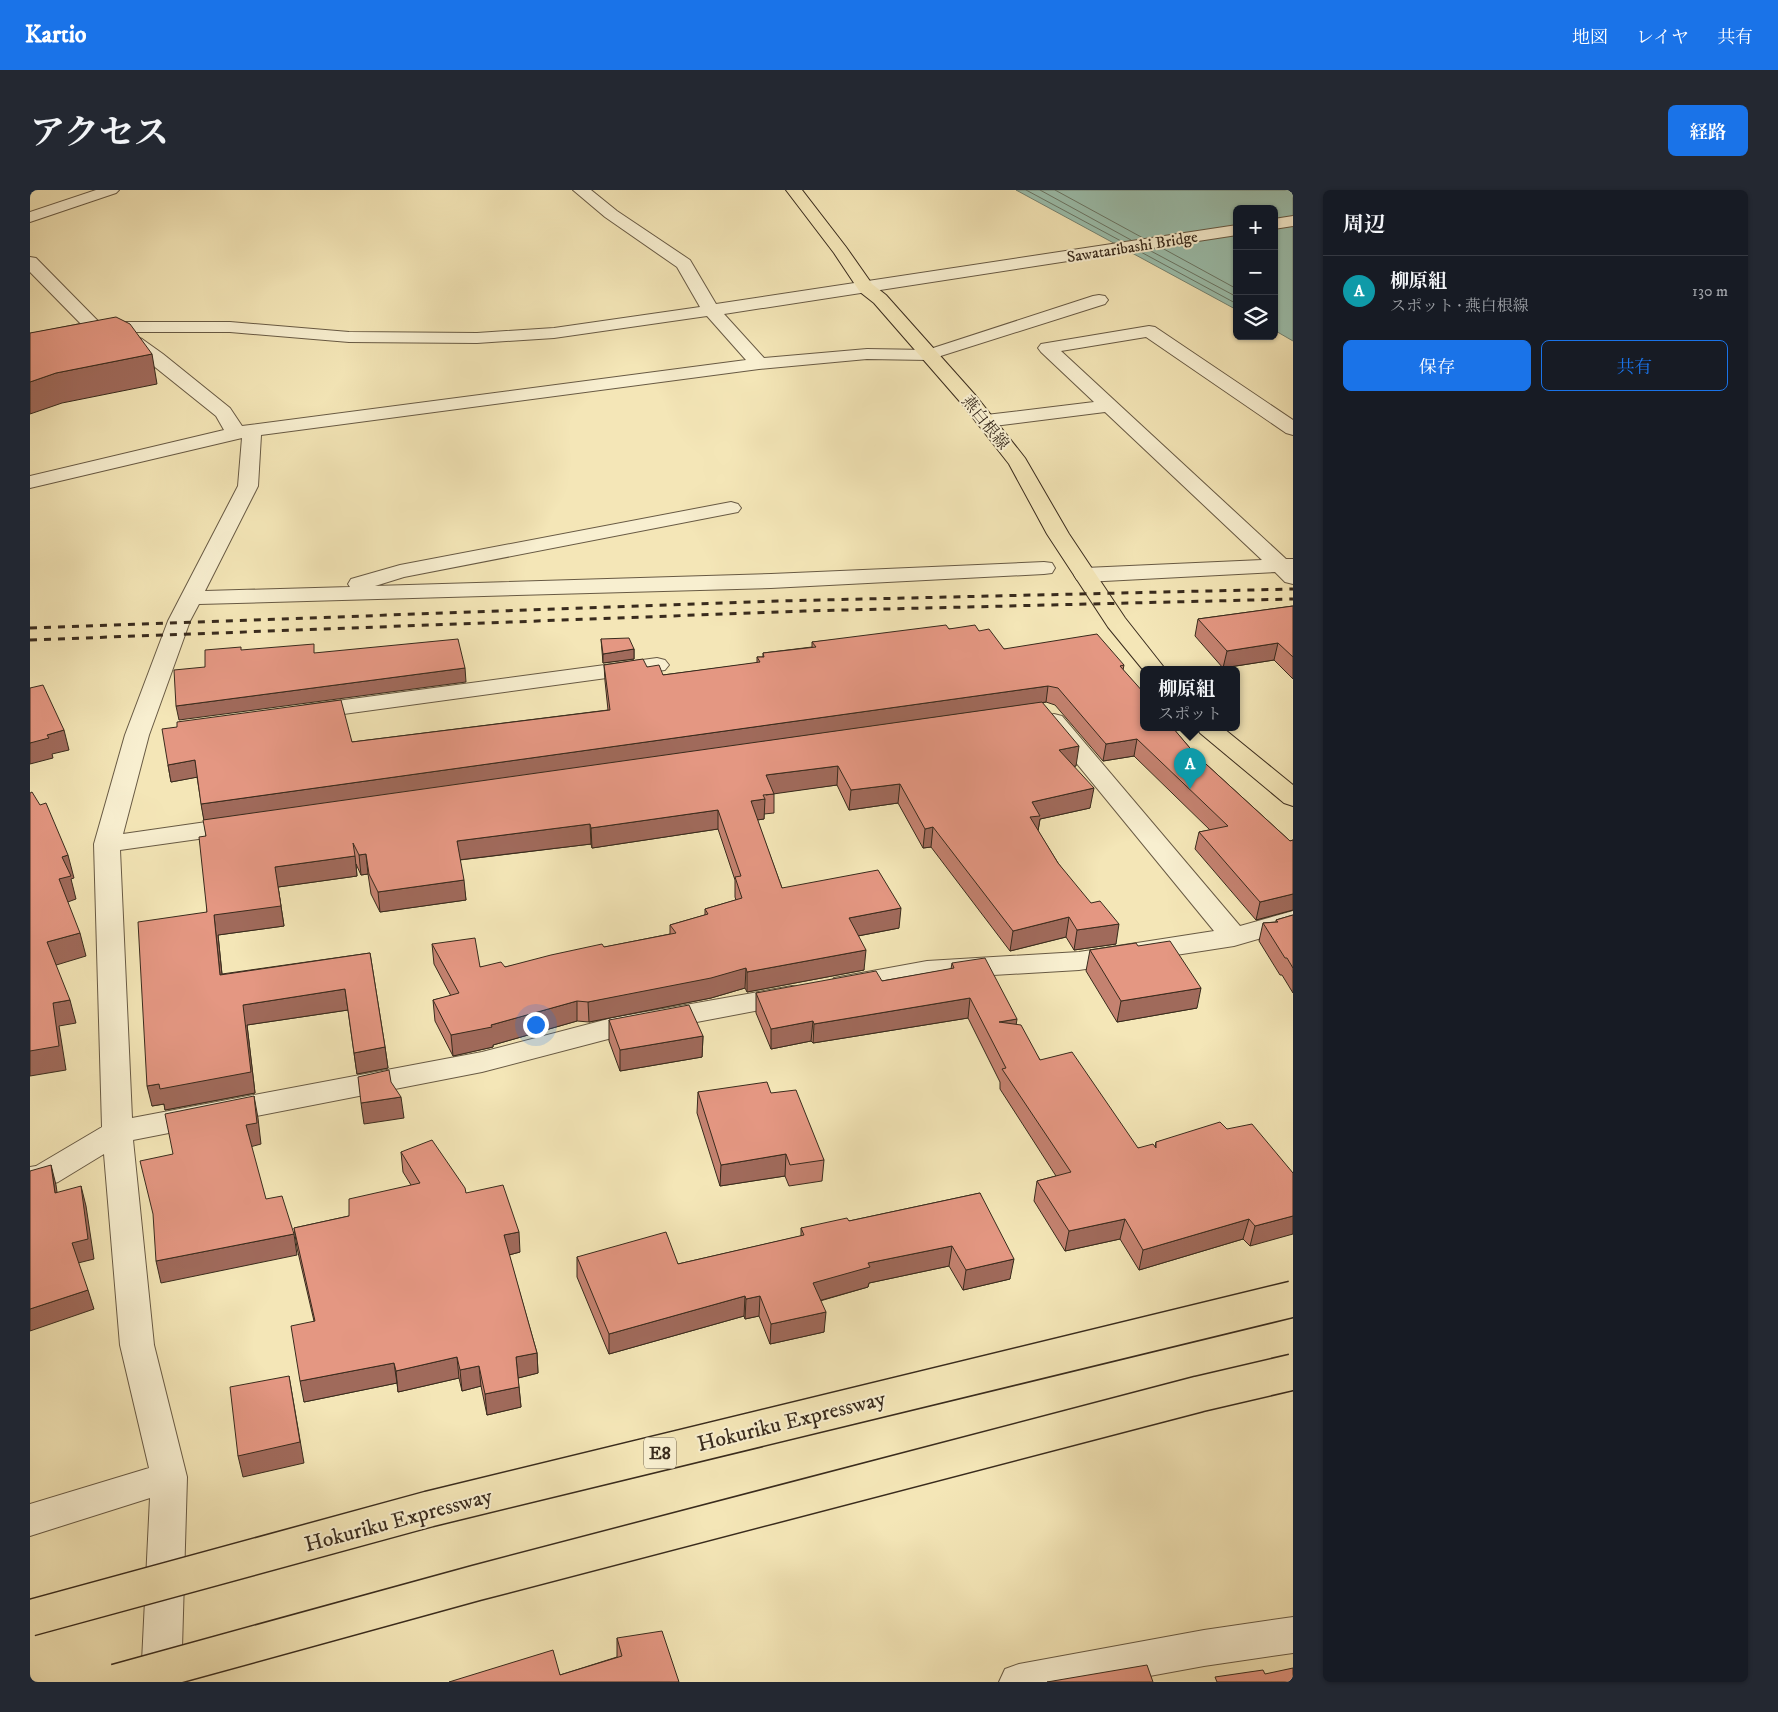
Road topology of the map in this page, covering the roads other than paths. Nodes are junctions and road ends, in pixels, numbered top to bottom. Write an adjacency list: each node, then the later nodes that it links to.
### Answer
1 (111, 190): 4 (street)
2 (581, 190): 11 (street)
3 (794, 190): 9 (main road, 燕白根線)
4 (30, 217)
5 (1293, 221): 6 (street)
6 (1278, 223)
7 (1233, 231): 9 (street, Sawataribashi Bridge)
8 (30, 262): 12 (street)
9 (873, 294): 11 (street, Sawataribashi Bridge); 14 (main road, 燕白根線)
10 (1098, 300): 14 (street)
11 (711, 310): 12 (street, Sawataribashi Bridge); 15 (street)
12 (94, 327): 13 (street, Sawataribashi Bridge); 19 (street)
13 (30, 339)
14 (928, 355): 15 (street); 17 (main road, 燕白根線)
15 (759, 364): 19 (street)
16 (1109, 406): 17 (street); 18 (street); 23 (street)
17 (986, 421): 24 (main road, 燕白根線)
18 (1293, 429)
19 (244, 432): 20 (street); 26 (street)
20 (30, 482)
21 (731, 508): 25 (street)
22 (1044, 568): 25 (street)
23 (1289, 569): 24 (street)
24 (1085, 574): 28 (main road, 燕白根線)
25 (324, 594): 26 (street)
26 (190, 598): 34 (street)
27 (657, 665): 30 (street)
28 (1152, 666)
29 (1036, 713): 36 (street)
30 (284, 715)
31 (1212, 731): 32 (main road)
32 (1293, 798)
33 (265, 822): 34 (street)
34 (106, 844): 37 (street)
35 (1293, 920): 36 (street)
36 (1234, 937): 37 (street)
37 (116, 1132): 38 (street); 41 (street)
38 (30, 1179)
39 (1293, 1299): 43 (main road, Hokuriku Expressway / E8, bridge)
40 (1293, 1372): 45 (main road, bridge)
41 (169, 1477): 42 (street); 46 (street)
42 (30, 1520)
43 (30, 1618)
44 (1293, 1635): 47 (street)
45 (116, 1682)
46 (161, 1682)
47 (1019, 1682)

